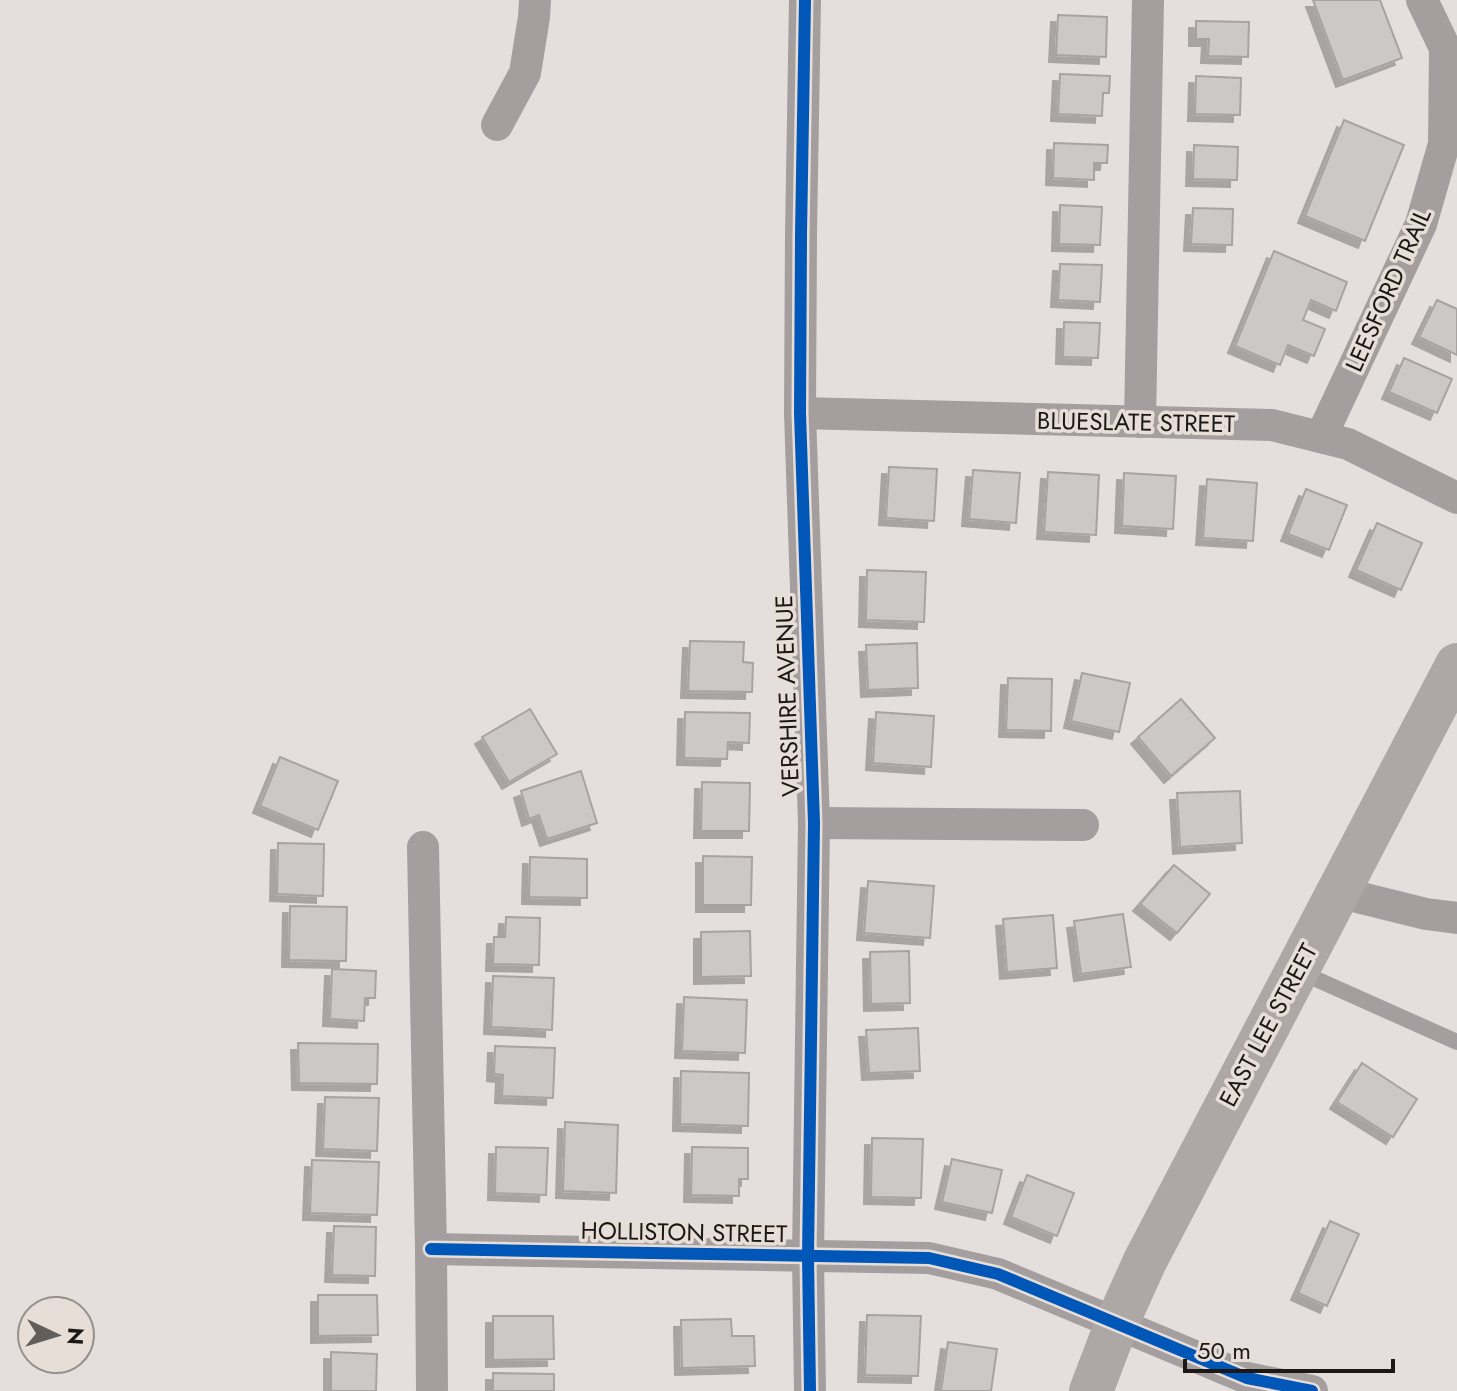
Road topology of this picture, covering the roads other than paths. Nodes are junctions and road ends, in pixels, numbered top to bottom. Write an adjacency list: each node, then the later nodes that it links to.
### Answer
1 (535, 0): 5 (street)
2 (805, 0): 6 (street, VERSHIRE AVENUE)
3 (1148, 0): 7 (street)
4 (1422, 0): 8 (street, LEESFORD TRAIL)
5 (497, 125)
6 (800, 413): 7 (street, BLUESLATE STREET); 11 (street, VERSHIRE AVENUE)
7 (1140, 422): 8 (street, BLUESLATE STREET)
8 (1321, 437): 9 (street, BLUESLATE STREET)
9 (1457, 498)
10 (1457, 665): 14 (street, EAST LEE STREET)
11 (814, 823): 12 (street); 19 (street, VERSHIRE AVENUE)
12 (1083, 825)
13 (423, 847): 18 (street)
14 (1337, 892): 15 (street); 16 (street, EAST LEE STREET)
15 (1457, 918)
16 (1296, 970): 17 (lane); 20 (street, EAST LEE STREET)
17 (1457, 1042)
18 (431, 1249): 19 (street, HOLLISTON STREET); 21 (street)
19 (808, 1256): 20 (street, HOLLISTON STREET); 22 (street, VERSHIRE AVENUE)
20 (1117, 1323): 23 (street, EAST LEE STREET); 24 (street, HOLLISTON STREET)
21 (432, 1391)
22 (810, 1391)
23 (1091, 1391)
24 (1312, 1391)

